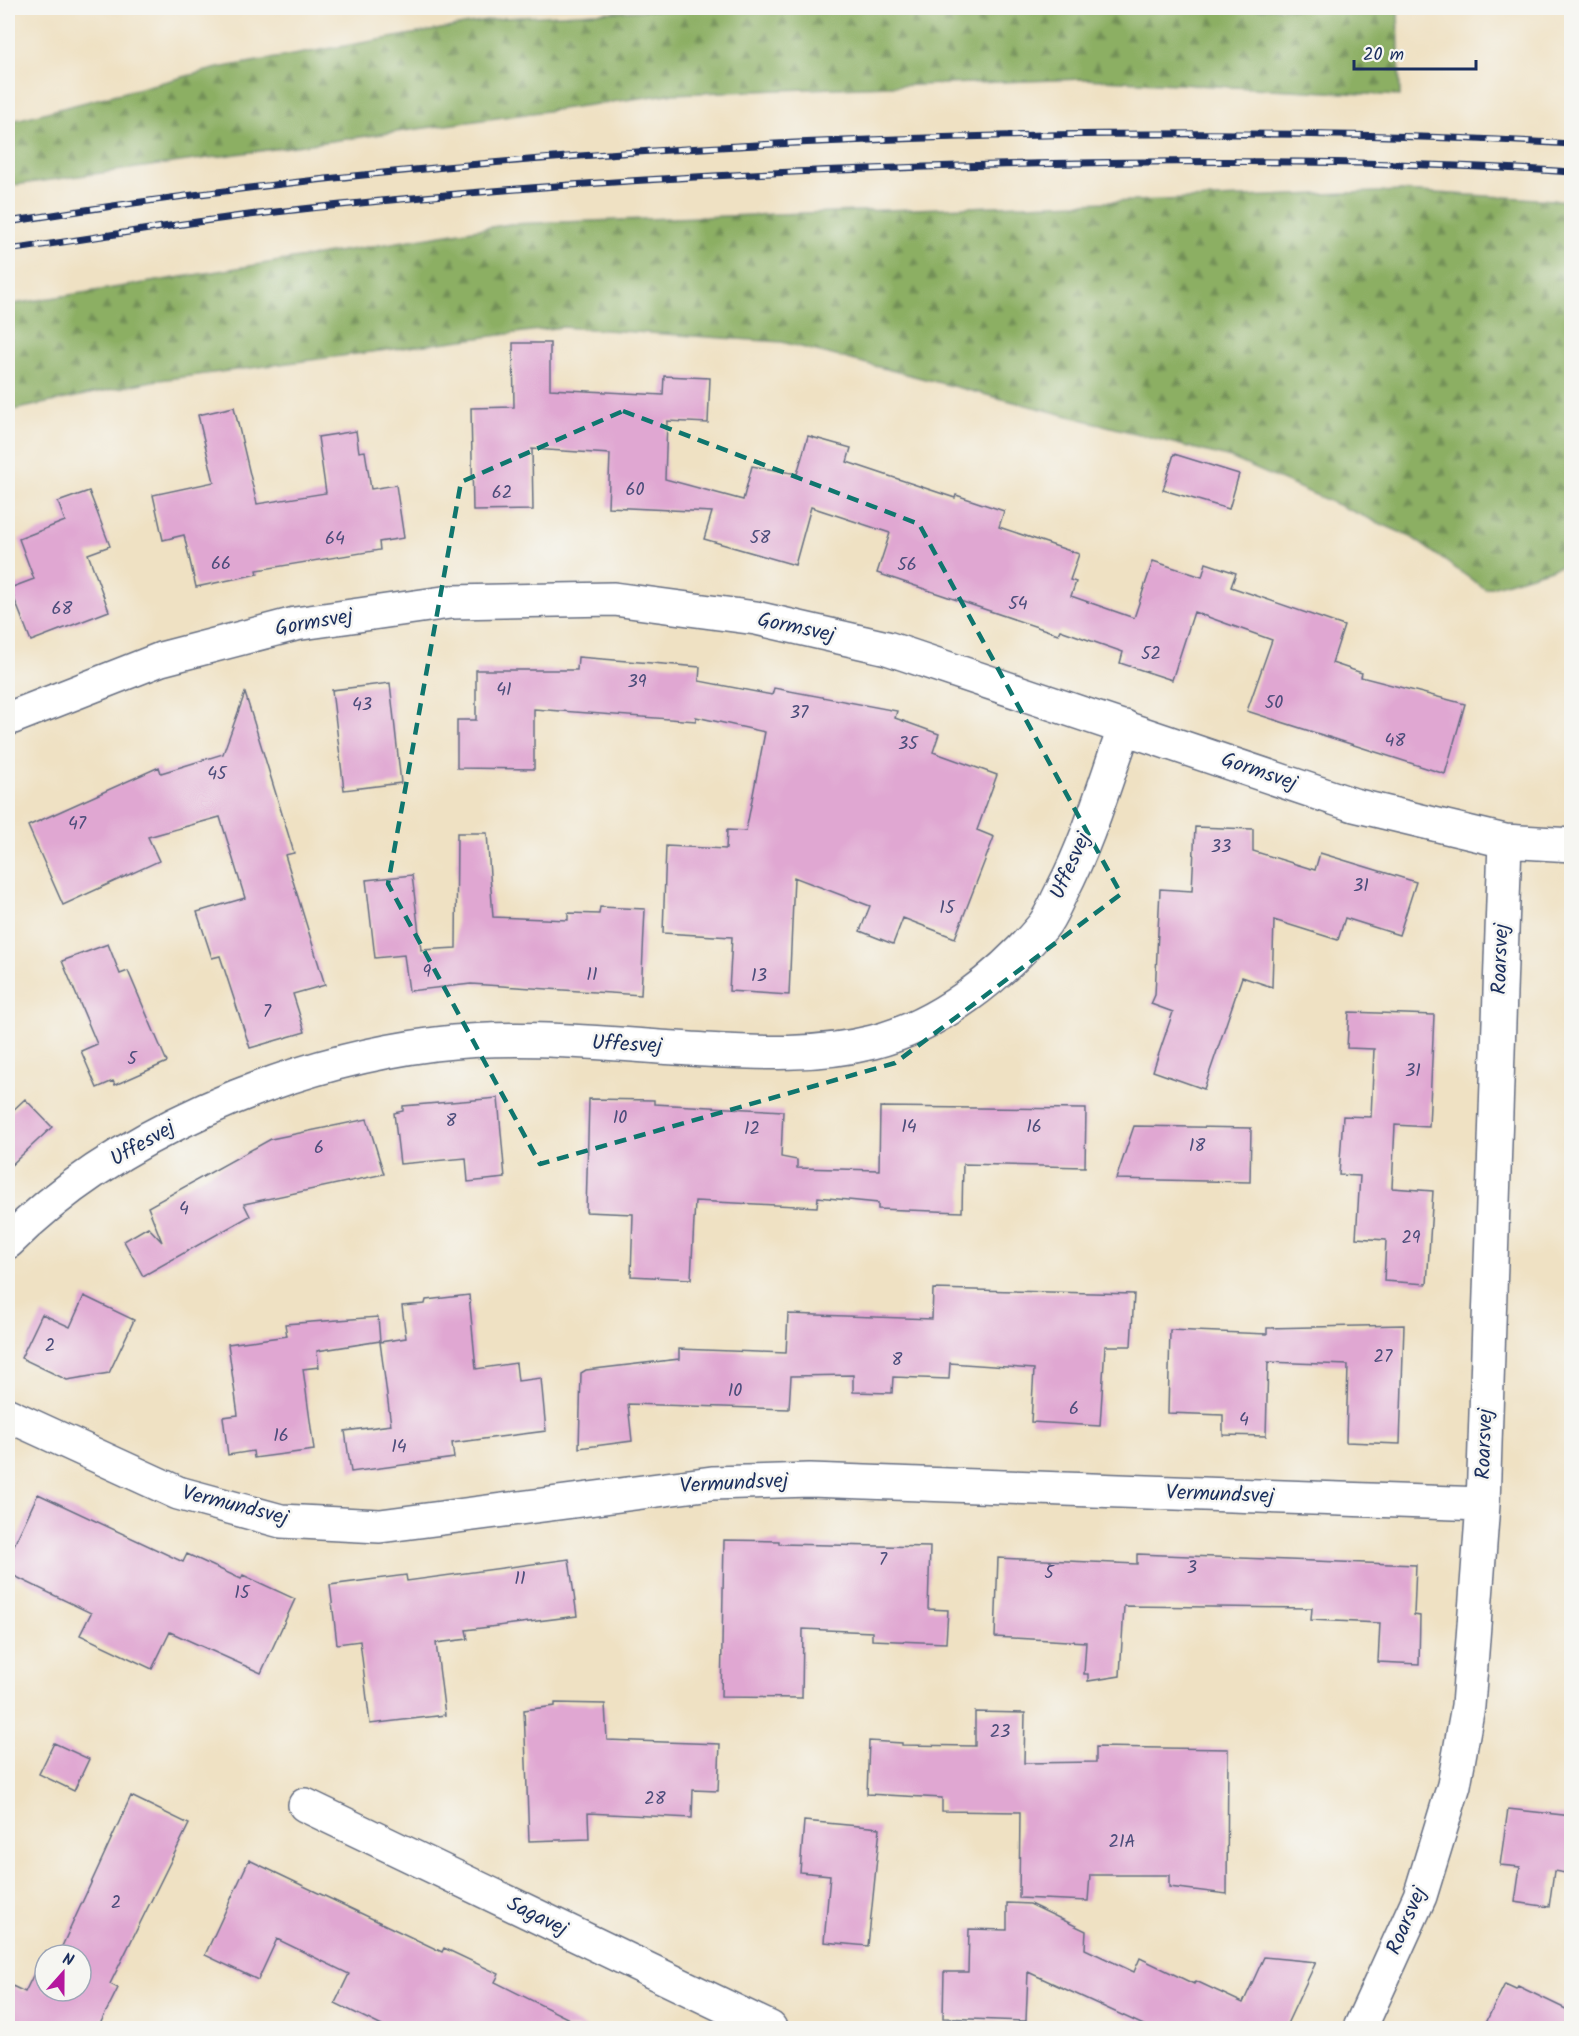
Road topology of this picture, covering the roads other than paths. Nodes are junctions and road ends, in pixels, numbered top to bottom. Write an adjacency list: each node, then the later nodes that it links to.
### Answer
1 (8, 719): 2 (street, Gormsvej)
2 (1125, 727): 3 (street, Gormsvej); 5 (street, Uffesvej)
3 (1505, 841): 4 (street, Gormsvej); 7 (street, Roarsvej)
4 (1572, 844)
5 (8, 1242)
6 (8, 1415): 7 (street, Vermundsvej)
7 (1483, 1504): 10 (street, Roarsvej)
8 (305, 1805): 9 (street, Sagavej)
9 (770, 2028)
10 (1360, 2028)

